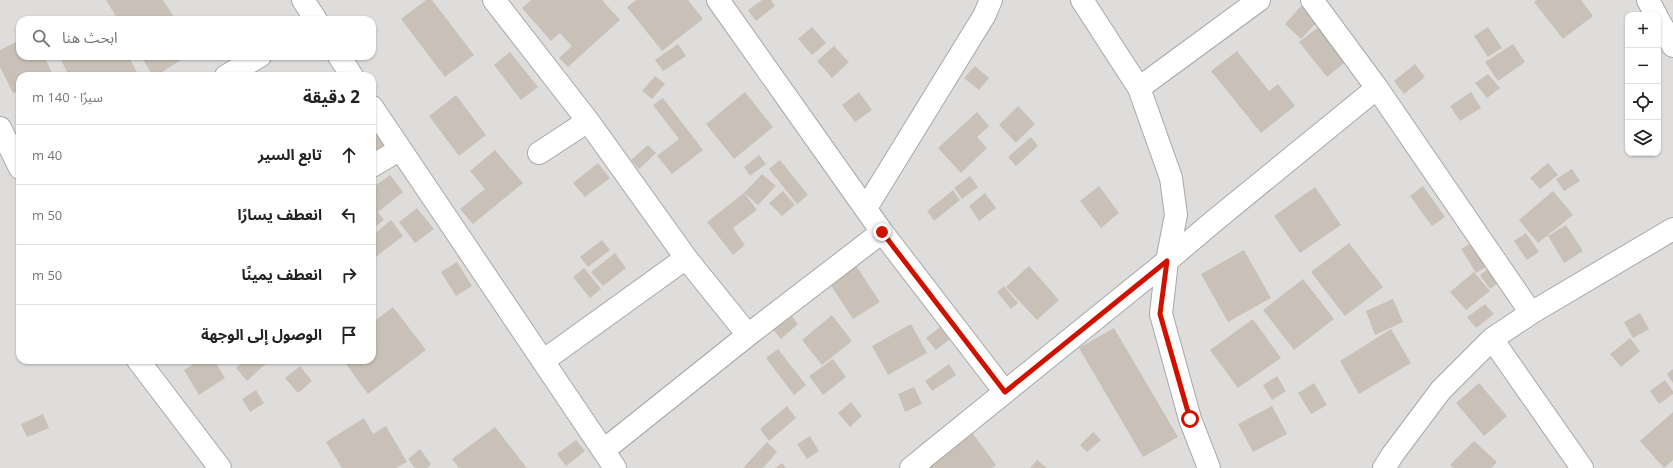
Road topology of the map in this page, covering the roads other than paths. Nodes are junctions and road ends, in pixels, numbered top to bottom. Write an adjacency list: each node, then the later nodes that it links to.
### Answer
1 (303, 0): 10 (street)
2 (494, 0): 20 (street)
3 (718, 0): 26 (street)
4 (991, 0): 26 (street)
5 (1082, 0): 17 (street)
6 (1259, 0): 17 (street)
7 (1312, 0): 18 (street)
8 (1648, 0): 9 (street)
9 (1654, 12)
10 (313, 16)
11 (1661, 24): 12 (street)
12 (1673, 46)
13 (253, 60): 15 (street)
14 (342, 60): 16 (street)
15 (233, 72)
16 (349, 72)
17 (1139, 88): 30 (street)
18 (1377, 88): 30 (street); 31 (street)
19 (376, 114): 22 (street)
20 (588, 121): 23 (street); 29 (street)
21 (0, 128): 24 (street)
22 (399, 150): 25 (street); 34 (street)
23 (539, 153)
24 (16, 160)
25 (376, 164)
26 (866, 208): 28 (street)
27 (1673, 229): 31 (street)
28 (882, 232): 32 (street); 36 (street)
29 (686, 258): 32 (street); 34 (street)
30 (1167, 261): 36 (street); 40 (street)
31 (1531, 313): 33 (street)
32 (748, 335): 37 (street)
33 (1492, 340): 41 (street); 42 (street)
34 (543, 361): 37 (street)
35 (141, 364): 38 (street)
36 (1005, 392): 39 (street)
37 (610, 459)
38 (220, 468)
39 (911, 468)
40 (1209, 468)
41 (1384, 468)
42 (1582, 468)

